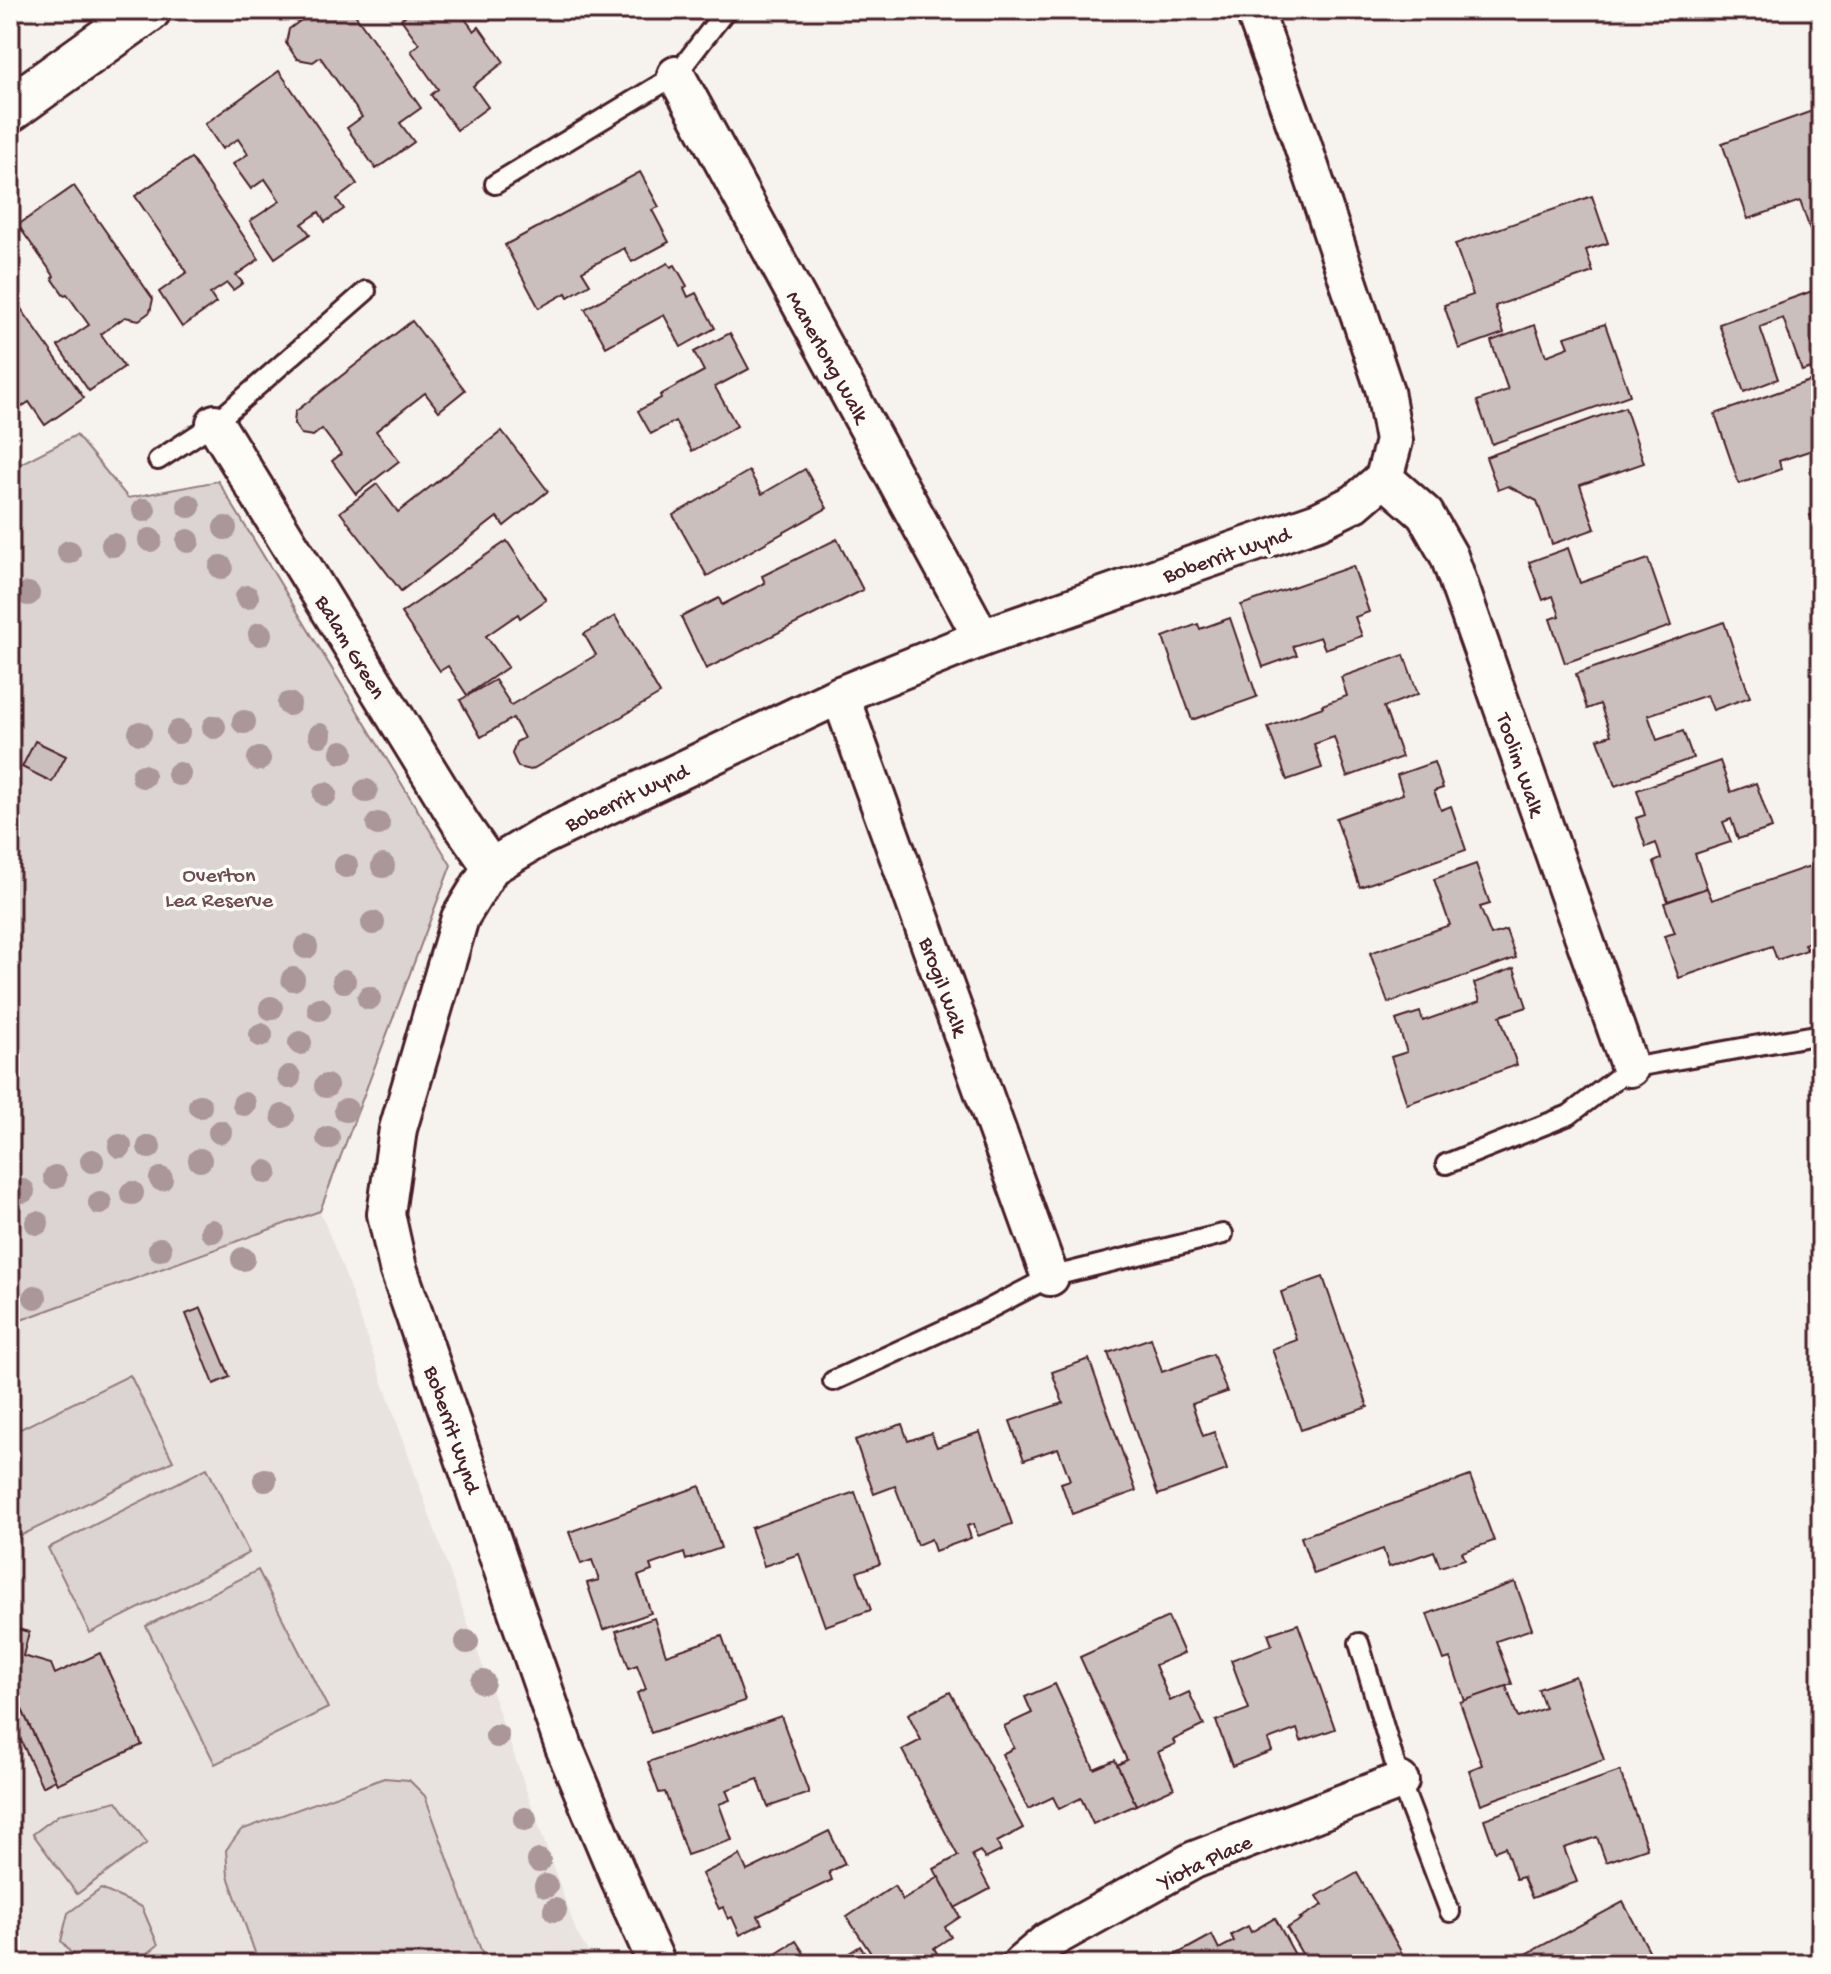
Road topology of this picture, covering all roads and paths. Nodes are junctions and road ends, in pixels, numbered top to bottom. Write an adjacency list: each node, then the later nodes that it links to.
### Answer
1 (148, 10): 5 (street)
2 (726, 10): 4 (lane)
3 (1254, 10): 10 (street)
4 (676, 75): 6 (lane); 11 (street, Manerlong Walk)
5 (10, 109)
6 (495, 184)
7 (366, 291): 8 (lane)
8 (215, 423): 9 (lane); 13 (street, Balam Green)
9 (158, 460)
10 (1384, 478): 11 (street, Boberrit Wynd); 15 (street, Toolim Walk)
11 (982, 638): 12 (street, Boberrit Wynd)
12 (840, 695): 13 (street, Boberrit Wynd); 18 (street, Brogil Walk)
13 (491, 867): 23 (street, Boberrit Wynd)
14 (1821, 1034): 15 (lane)
15 (1630, 1068): 16 (lane)
16 (1446, 1164)
17 (1223, 1234): 18 (lane)
18 (1050, 1277): 19 (lane)
19 (833, 1381)
20 (1359, 1643): 21 (lane)
21 (1400, 1781): 22 (lane); 24 (street, Yiota Place)
22 (1450, 1912)
23 (657, 1964)
24 (1021, 1964)

